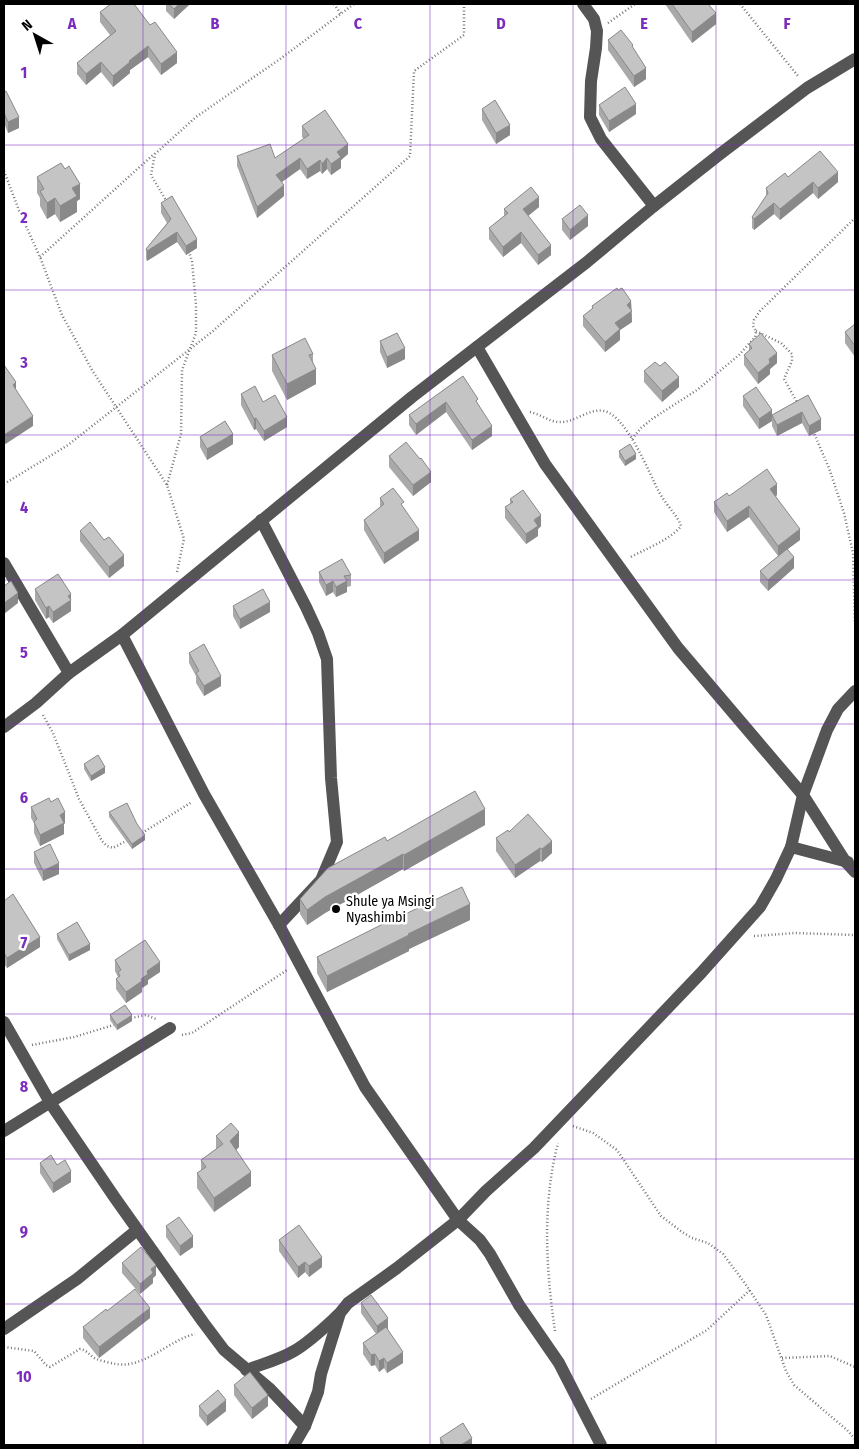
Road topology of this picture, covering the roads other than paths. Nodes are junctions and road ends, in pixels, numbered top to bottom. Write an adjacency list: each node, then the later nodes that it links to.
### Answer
1 (584, 4): 3 (street)
2 (855, 59): 3 (street)
3 (654, 206): 4 (street)
4 (477, 347): 5 (street); 11 (street)
5 (261, 520): 7 (street); 15 (street)
6 (4, 563): 8 (street)
7 (122, 635): 8 (street); 15 (street)
8 (69, 673): 10 (street)
9 (855, 691): 11 (street)
10 (4, 727)
11 (803, 796): 12 (street); 13 (street)
12 (791, 847): 13 (street); 20 (street)
13 (850, 863): 14 (street)
14 (855, 872)
15 (279, 924): 20 (street)
16 (4, 1022): 18 (street)
17 (170, 1028): 18 (street)
18 (51, 1104): 19 (street); 21 (street)
19 (4, 1131)
20 (458, 1220): 22 (street); 27 (street)
21 (137, 1230): 23 (street); 24 (street)
22 (340, 1313): 24 (street); 25 (street)
23 (4, 1329)
24 (246, 1370): 25 (street)
25 (305, 1426): 26 (street)
26 (294, 1445)
27 (601, 1445)

